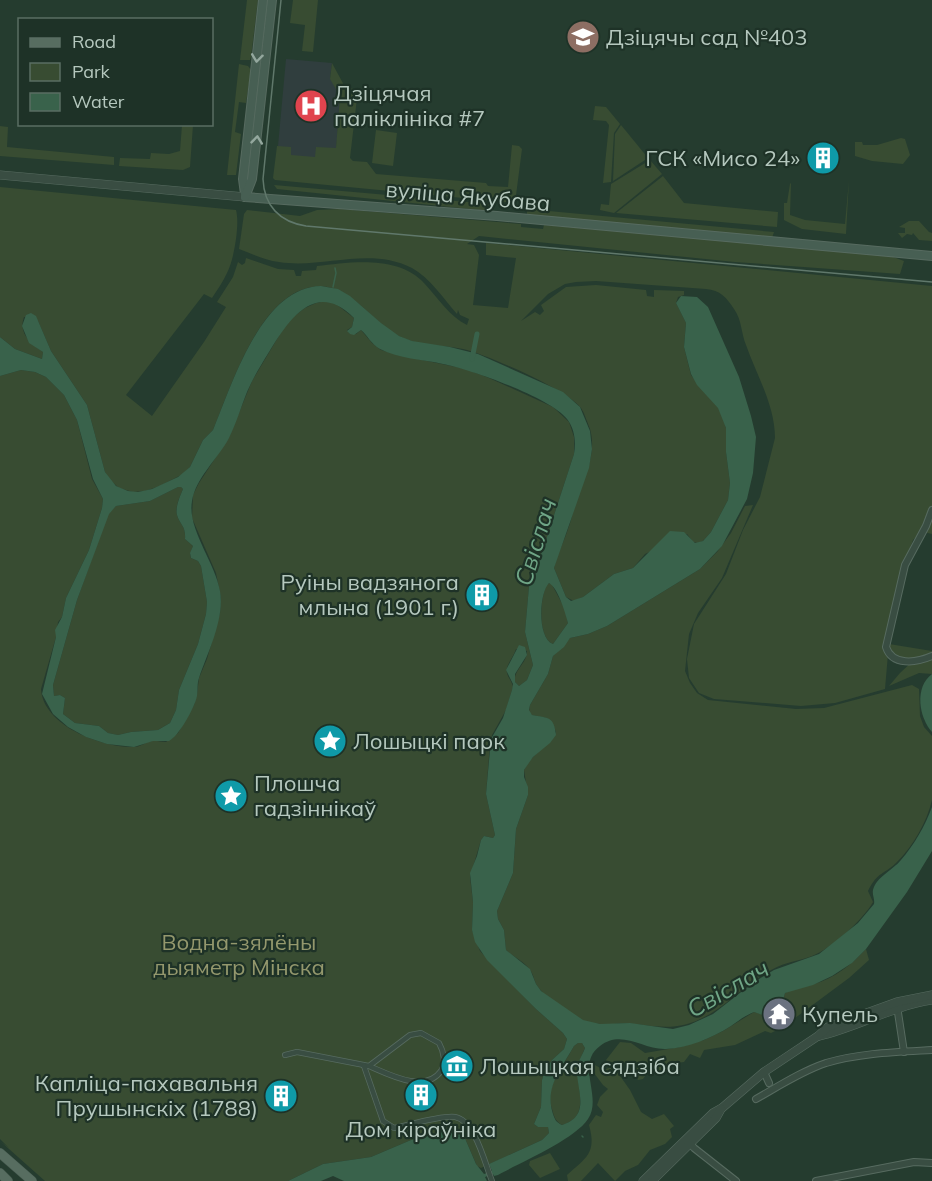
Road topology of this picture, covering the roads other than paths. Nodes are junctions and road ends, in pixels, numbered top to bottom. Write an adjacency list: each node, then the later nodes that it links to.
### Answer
1 (263, 0): 4 (main road, one-way to 4)
2 (272, 0): 4 (main road, one-way to 2)
3 (0, 175): 4 (street, вуліца Якубава)
4 (246, 197): 5 (main road, вуліца Якубава)
5 (932, 256)
6 (932, 510): 7 (street)
7 (932, 656)
8 (932, 995): 10 (street)
9 (932, 1000): 10 (street)
10 (897, 1005): 12 (street); 15 (street)
11 (932, 1050): 12 (street)
12 (904, 1052): 17 (street)
13 (285, 1055): 14 (street)
14 (367, 1066): 14 (street); 24 (street)
15 (764, 1072): 16 (street); 18 (street)
16 (769, 1083)
17 (756, 1099)
18 (688, 1142): 25 (street); 26 (street); 27 (street)
19 (0, 1153): 23 (main road)
20 (932, 1163): 28 (street)
21 (0, 1173): 22 (main road)
22 (8, 1181)
23 (32, 1181)
24 (492, 1181)
25 (643, 1181)
26 (652, 1181)
27 (736, 1181)
28 (816, 1181)

